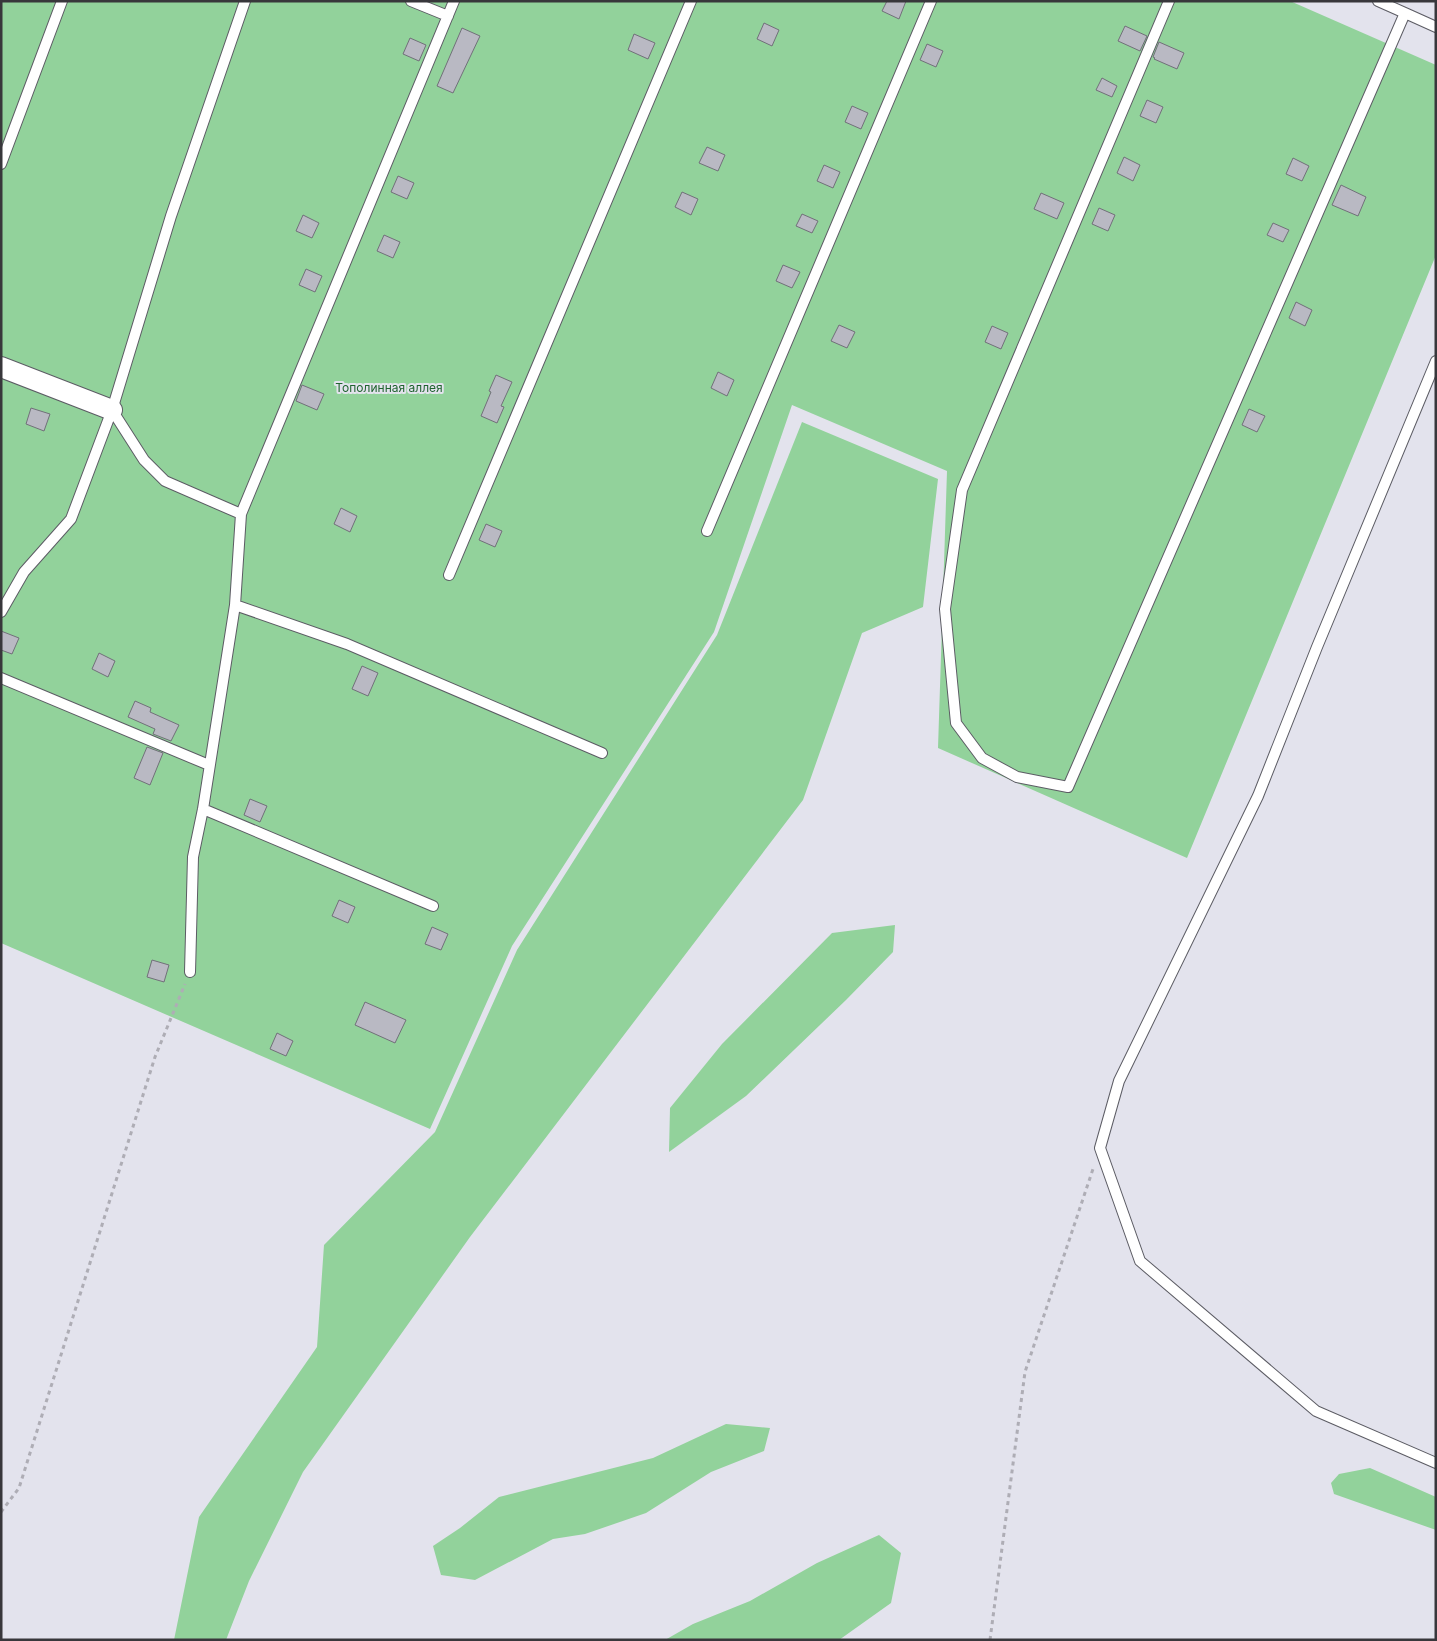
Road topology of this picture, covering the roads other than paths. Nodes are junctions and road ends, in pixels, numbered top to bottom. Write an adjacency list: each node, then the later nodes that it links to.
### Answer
1 (62, 1): 12 (lane)
2 (245, 1): 15 (lane)
3 (410, 1): 10 (lane)
4 (454, 1): 10 (lane)
5 (691, 1): 18 (lane)
6 (932, 1): 17 (lane)
7 (1169, 1): 9 (lane)
8 (1378, 1): 9 (lane)
9 (1405, 13): 11 (lane)
10 (448, 16): 16 (lane)
11 (1436, 28)
12 (1, 164)
13 (1436, 361): 27 (lane)
14 (1, 367): 15 (street)
15 (112, 410): 16 (lane); 20 (lane)
16 (241, 514): 19 (lane)
17 (707, 531)
18 (448, 575)
19 (235, 605): 22 (lane); 23 (lane)
20 (1, 612)
21 (1, 678): 23 (lane)
22 (602, 753)
23 (209, 765): 24 (lane)
24 (203, 809): 25 (lane); 26 (lane)
25 (433, 906)
26 (190, 972)
27 (1436, 1464)

